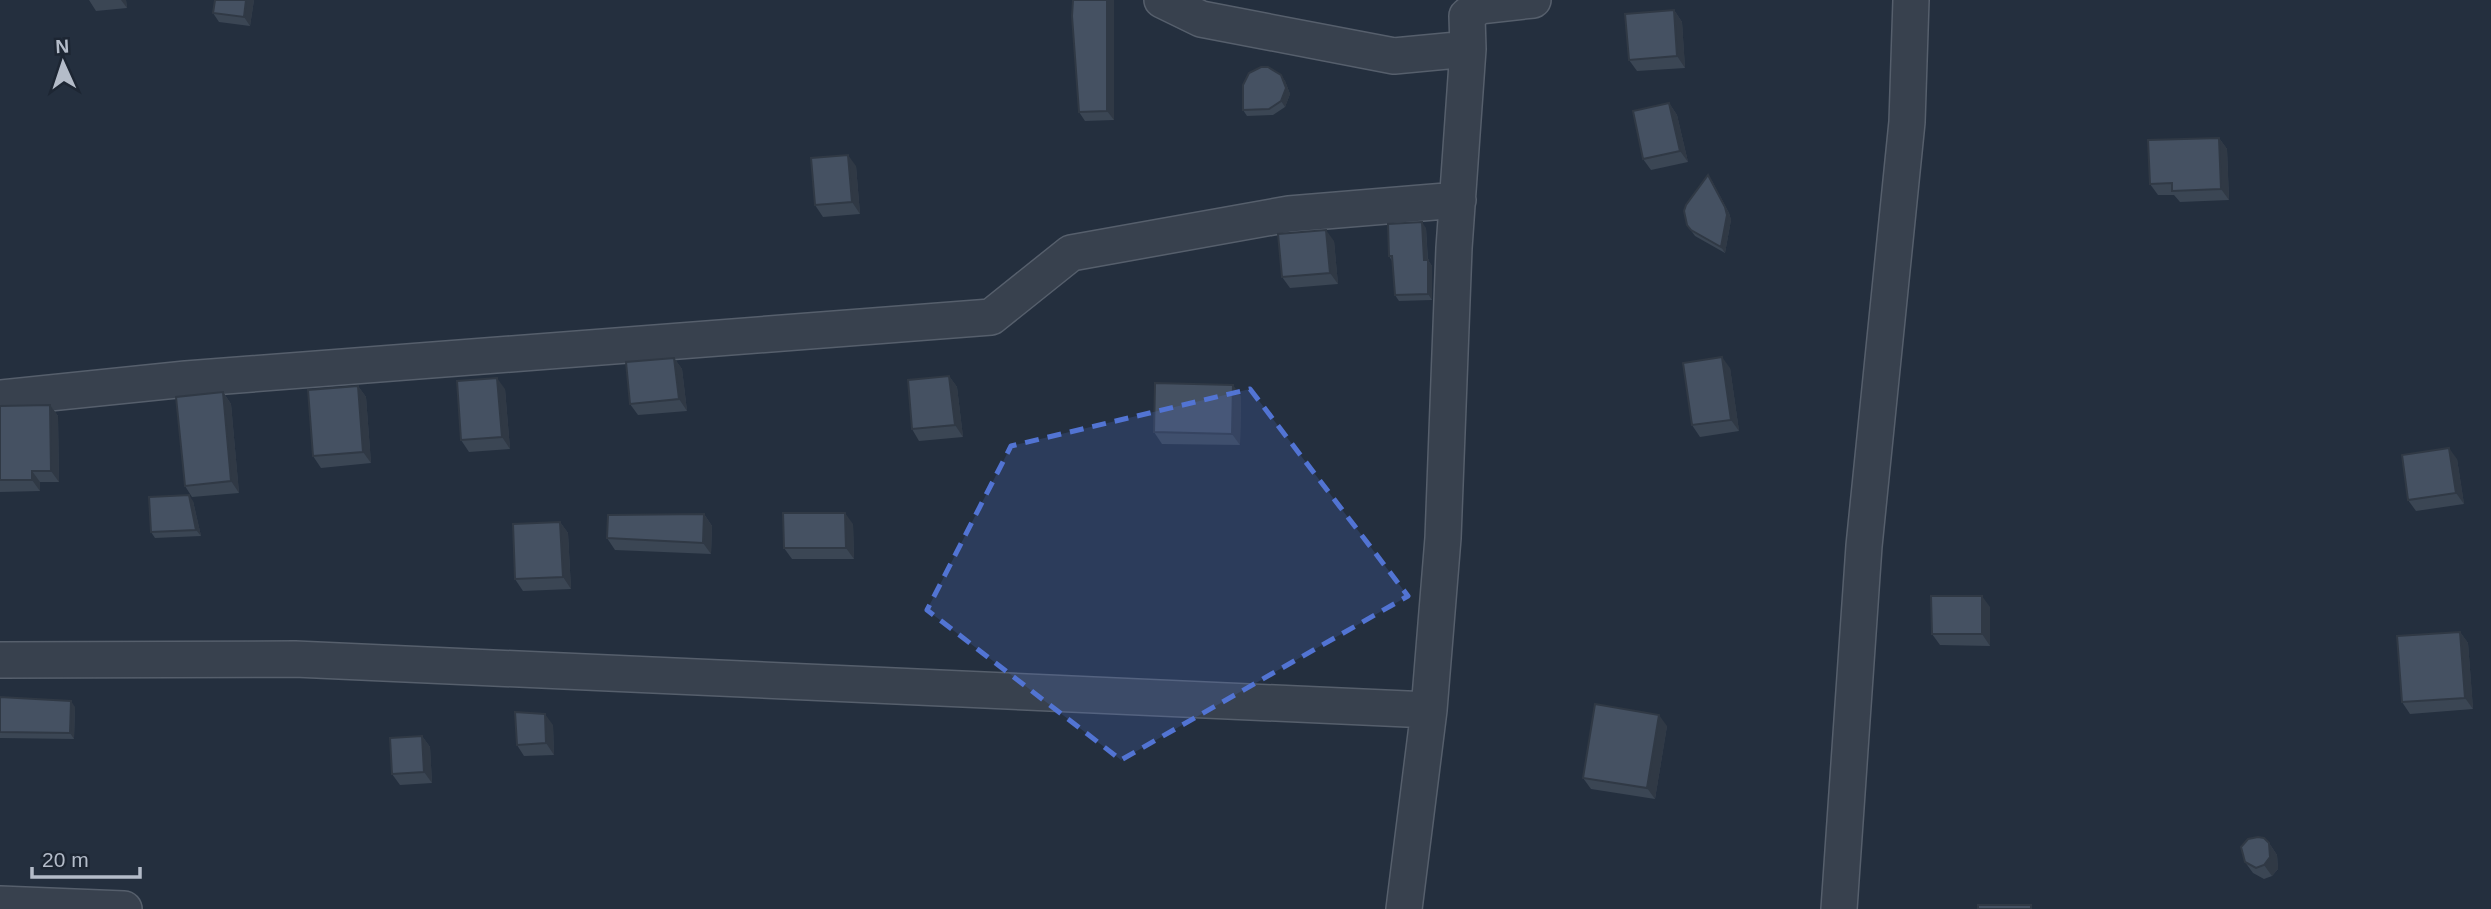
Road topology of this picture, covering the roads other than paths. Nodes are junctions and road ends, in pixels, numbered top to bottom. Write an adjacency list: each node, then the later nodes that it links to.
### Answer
1 (1162, 0): 4 (street)
2 (1533, 0): 4 (street)
3 (1911, 0): 12 (street)
4 (1468, 49): 5 (street)
5 (1458, 200): 6 (street); 8 (street)
6 (0, 398)
7 (0, 660): 8 (street)
8 (1429, 710): 11 (street)
9 (0, 904): 10 (street)
10 (124, 909)
11 (1404, 909)
12 (1839, 909)

